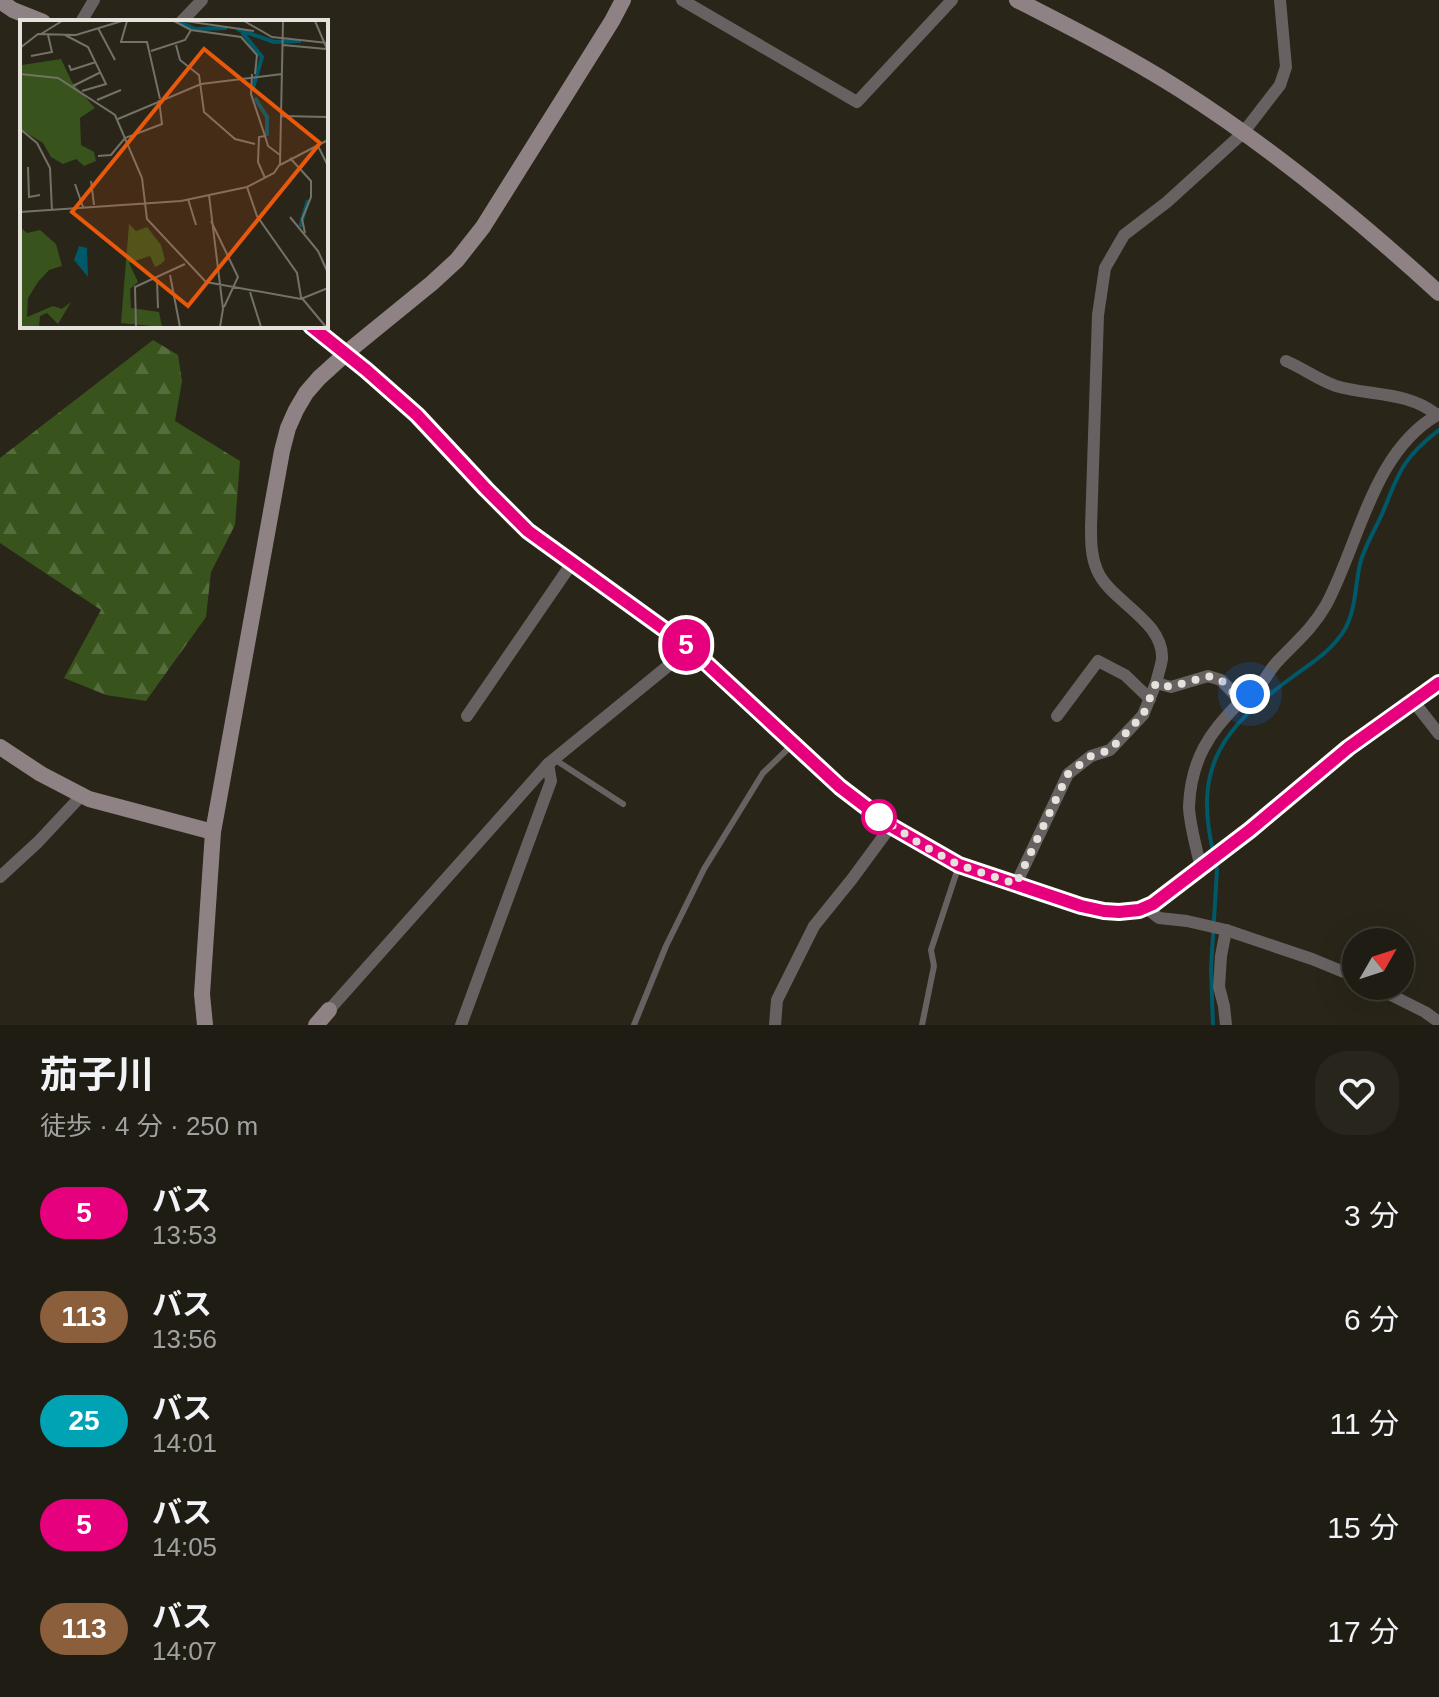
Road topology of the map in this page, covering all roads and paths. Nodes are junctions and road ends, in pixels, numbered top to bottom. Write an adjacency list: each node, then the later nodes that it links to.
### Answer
1 (94, 0): 10 (street)
2 (202, 0): 11 (street)
3 (623, 0): 15 (street)
4 (682, 0): 5 (street)
5 (952, 0)
6 (1017, 0): 12 (street)
7 (1280, 0): 12 (street)
8 (0, 1): 9 (street)
9 (38, 20)
10 (82, 20)
11 (183, 20)
12 (1243, 133): 13 (street); 20 (street)
13 (1439, 293)
14 (313, 328): 15 (street)
15 (344, 354): 18 (street); 34 (street)
16 (1286, 361): 17 (street)
17 (1438, 414): 23 (street)
18 (572, 563): 19 (street); 25 (street)
19 (690, 648): 28 (street); 30 (street)
20 (1156, 683): 22 (street); 23 (street)
21 (1439, 683): 24 (street)
22 (1150, 699): 26 (street); 38 (street)
23 (1241, 701): 36 (street)
24 (1414, 702): 27 (street); 36 (street)
25 (467, 716)
26 (1057, 716)
27 (1439, 734)
28 (793, 744): 33 (street); 49 (lane)
29 (0, 747): 31 (street)
30 (551, 761): 32 (lane); 43 (street); 48 (street)
31 (82, 795): 34 (street); 37 (street)
32 (623, 804)
33 (891, 826): 35 (street); 50 (street)
34 (213, 832): 46 (street)
35 (959, 865): 38 (street); 51 (lane)
36 (1204, 866): 39 (street)
37 (0, 877)
38 (1016, 884): 39 (street)
39 (1146, 908): 40 (street)
40 (1224, 930): 41 (street); 52 (street)
41 (1342, 971)
42 (1401, 1000): 44 (street)
43 (329, 1010): 47 (street)
44 (1425, 1012): 45 (street); 53 (street)
45 (1439, 1022)
46 (205, 1025)
47 (316, 1025)
48 (461, 1025)
49 (634, 1025)
50 (775, 1025)
51 (922, 1025)
52 (1226, 1025)
53 (1419, 1025)

